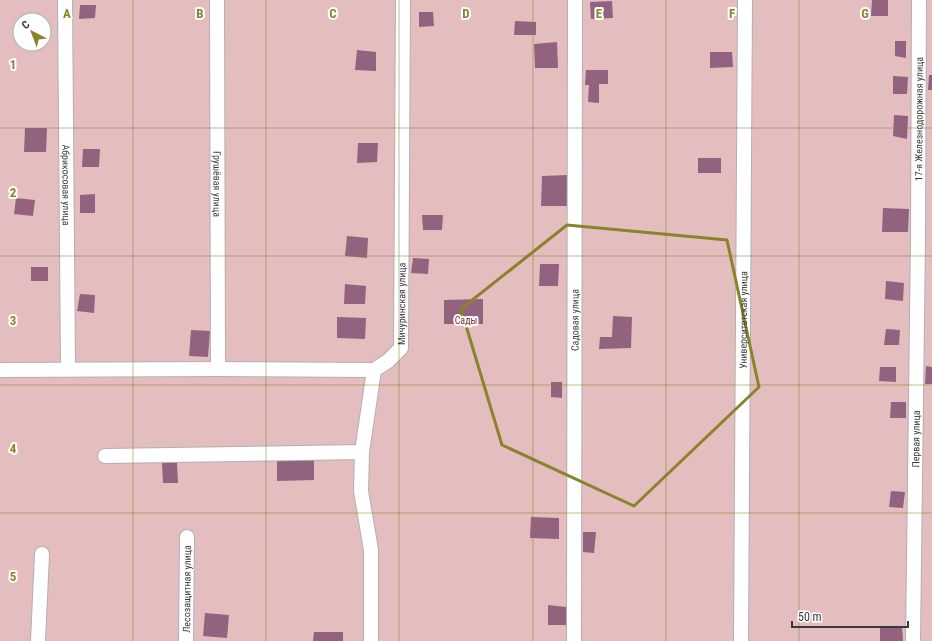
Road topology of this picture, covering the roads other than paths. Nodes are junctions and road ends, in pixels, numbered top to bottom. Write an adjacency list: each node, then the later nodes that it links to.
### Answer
1 (65, 0): 8 (street, Абрикосовая улица)
2 (217, 0): 9 (street, Грушёвая улица)
3 (403, 0): 11 (street, Мичуринская улица)
4 (575, 0): 19 (street, Садовая улица)
5 (745, 0): 20 (street, Университетская улица)
6 (919, 0): 7 (street, 17-я Железнодорожная улица)
7 (918, 238): 21 (street, Первая улица)
8 (68, 369): 9 (street); 10 (street)
9 (218, 369): 11 (street)
10 (0, 370)
11 (374, 370): 12 (street)
12 (362, 452): 13 (street); 18 (street)
13 (105, 456)
14 (187, 537): 17 (street, Лесозащитная улица)
15 (42, 554): 16 (street)
16 (38, 641)
17 (186, 641)
18 (371, 641)
19 (574, 641)
20 (741, 641)
21 (913, 641)

